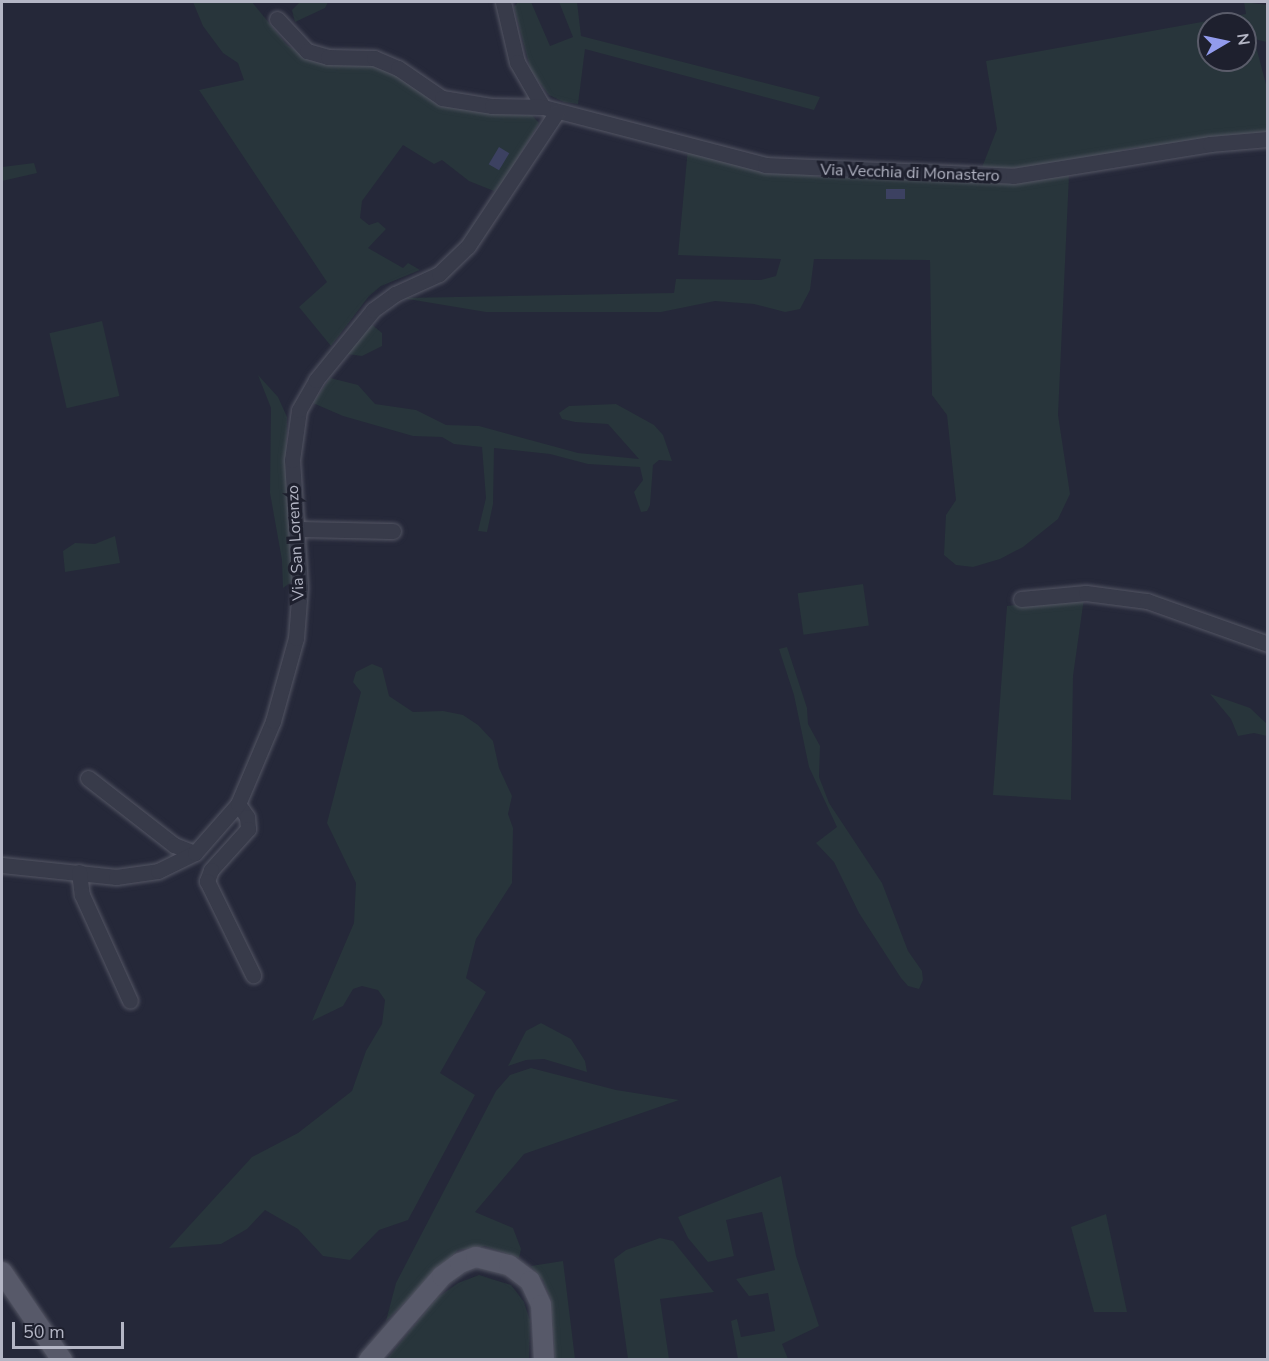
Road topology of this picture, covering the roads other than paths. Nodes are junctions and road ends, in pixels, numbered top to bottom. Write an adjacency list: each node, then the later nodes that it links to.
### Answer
1 (503, 2): 3 (street)
2 (277, 19): 3 (street, Via Vecchia di Monastero)
3 (550, 109): 4 (street, Via Vecchia di Monastero); 5 (street, Via San Lorenzo)
4 (1268, 139)
5 (297, 530): 6 (street); 10 (street, Via San Lorenzo)
6 (393, 531)
7 (1021, 599): 8 (street)
8 (1268, 644)
9 (88, 778): 11 (street)
10 (238, 804): 11 (street, Via San Lorenzo); 14 (street)
11 (195, 852): 13 (street, Via San Lorenzo)
12 (2, 865): 13 (street, Via San Lorenzo)
13 (79, 872): 15 (street)
14 (253, 975)
15 (130, 1001)
16 (2, 1272): 17 (main road)
17 (62, 1359)
18 (369, 1359): 19 (main road)
19 (544, 1359)

